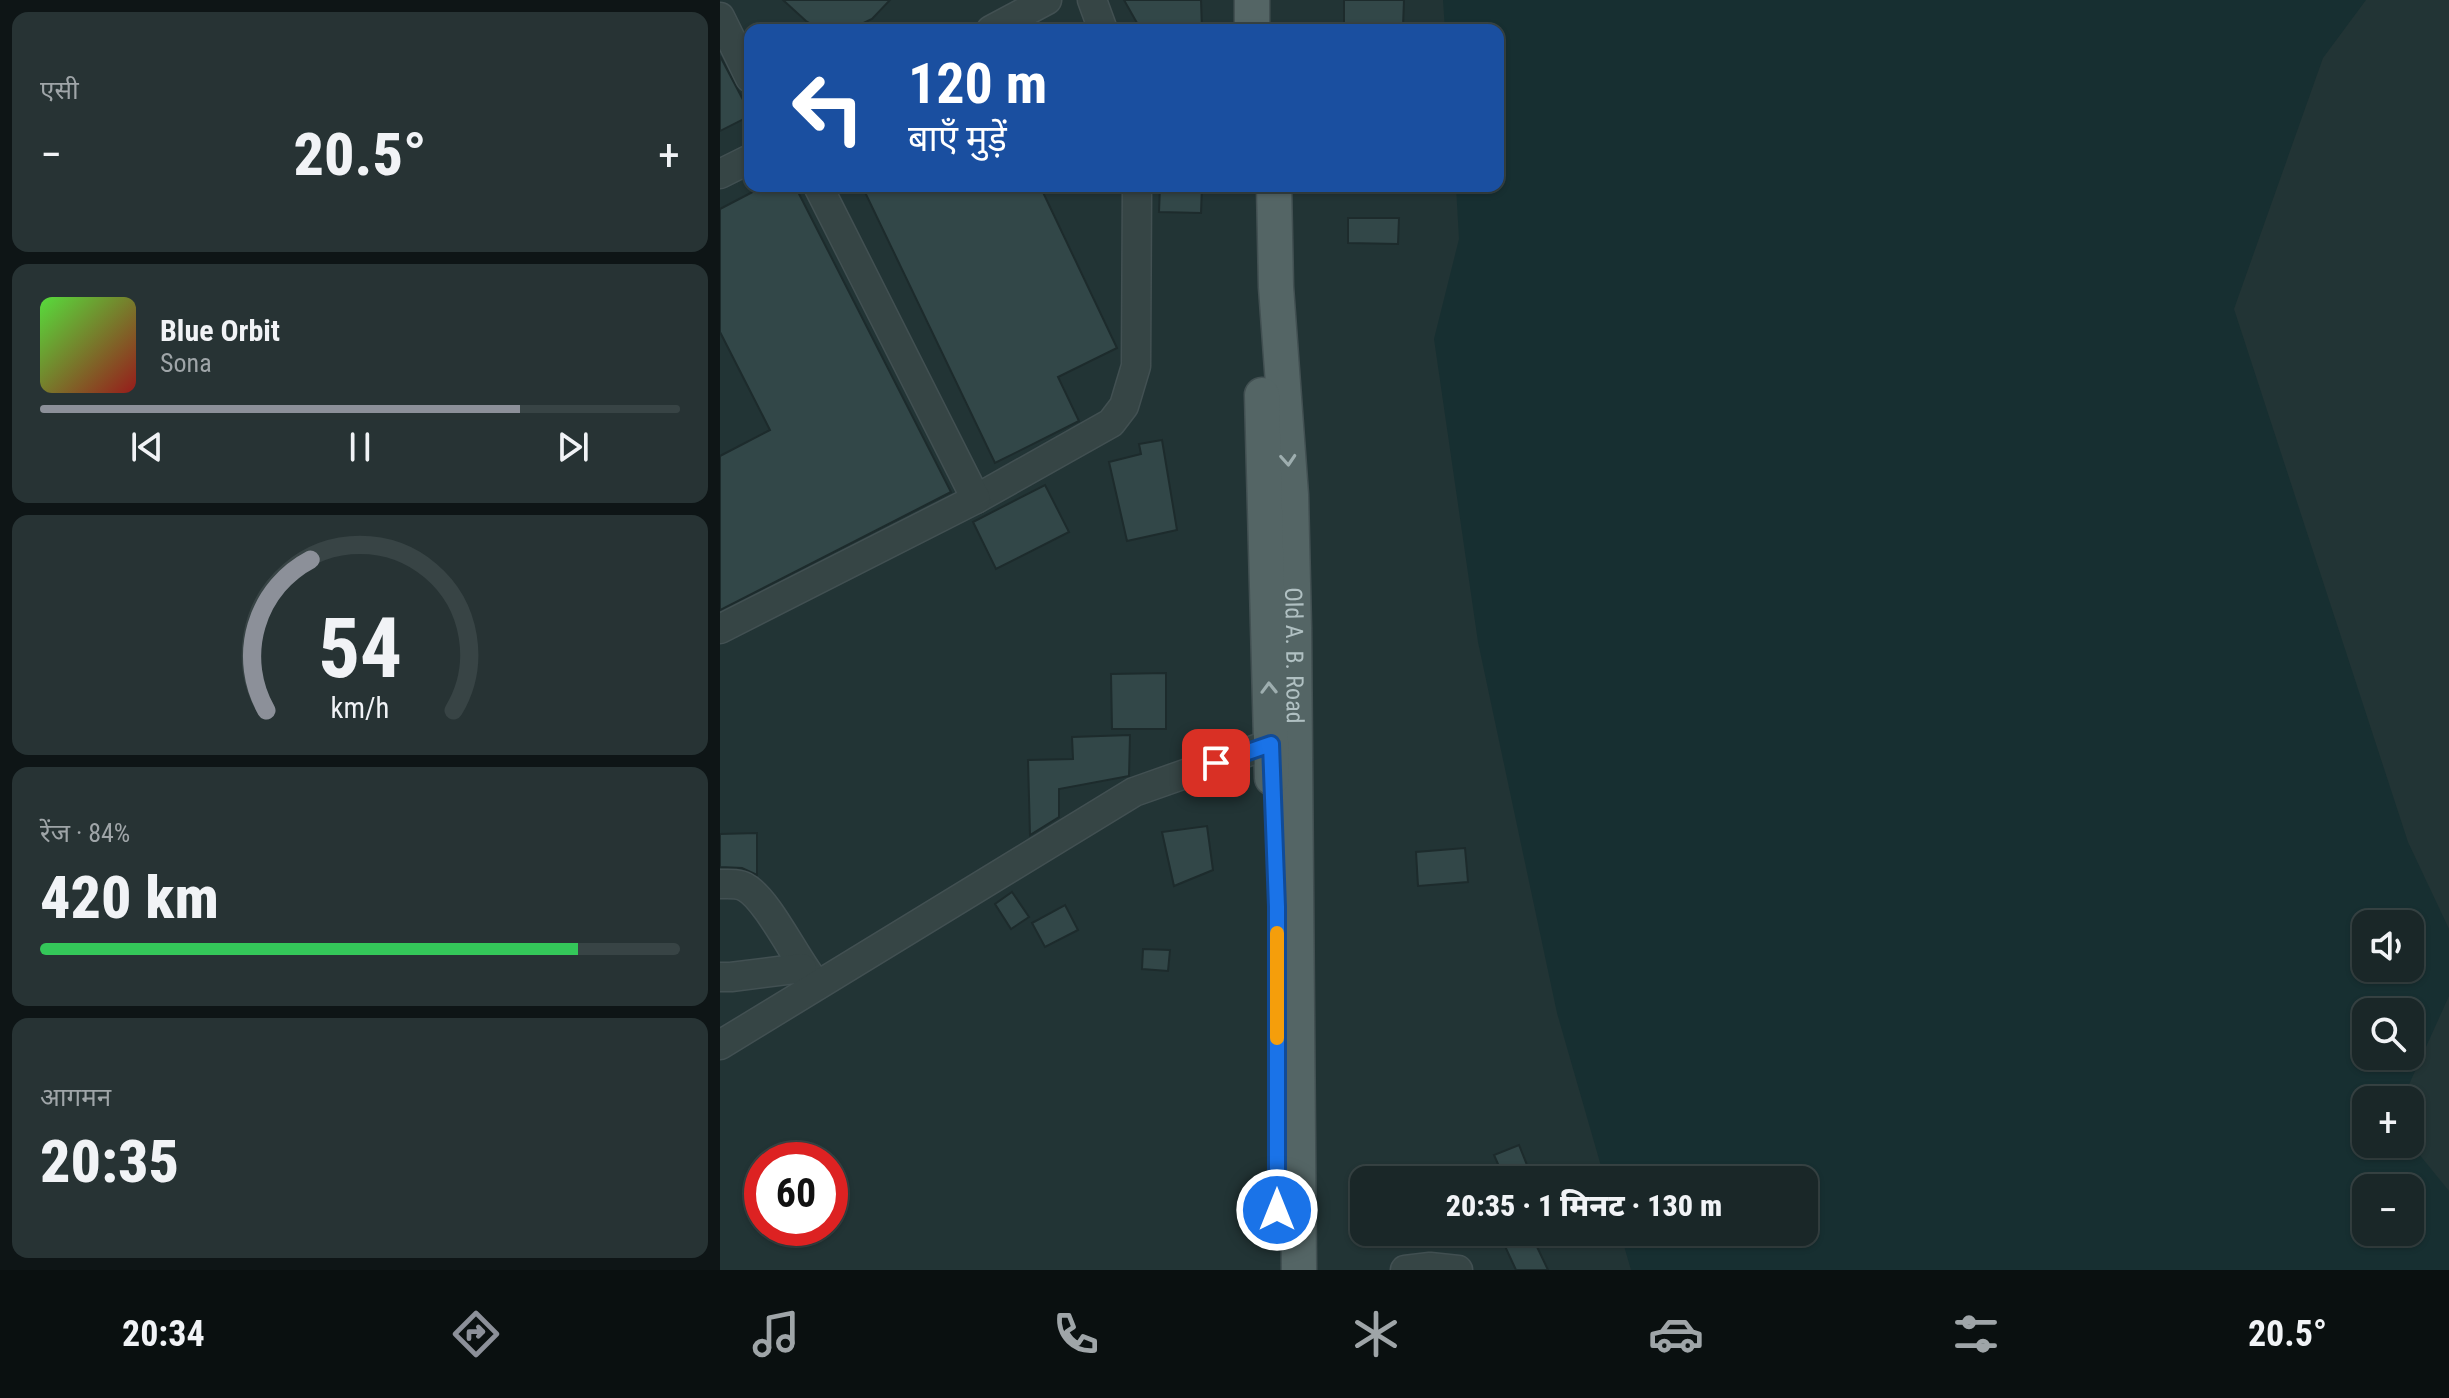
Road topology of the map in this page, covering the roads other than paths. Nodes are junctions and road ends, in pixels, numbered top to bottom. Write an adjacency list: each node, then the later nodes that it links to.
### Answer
1 (1047, 0): 6 (street)
2 (1092, 0): 7 (street)
3 (1252, 0): 8 (main road)
4 (1269, 0): 9 (main road)
5 (720, 17): 10 (street)
6 (1002, 24)
7 (1101, 24)
8 (1252, 24)
9 (1270, 24)
10 (744, 66)
11 (744, 162): 12 (street)
12 (720, 174)
13 (821, 192): 17 (street)
14 (1137, 192): 17 (street)
15 (1256, 192): 19 (main road, Old A. B. Road, one-way to 15)
16 (1274, 192): 19 (main road, Old A. B. Road, one-way to 19)
17 (976, 499): 18 (street)
18 (720, 629)
19 (1283, 740): 21 (street); 24 (main road, Old A. B. Road); 25 (main road, Old A. B. Road)
20 (720, 884): 21 (street)
21 (809, 976): 22 (street); 23 (street)
22 (720, 977)
23 (720, 1045)
24 (1277, 1270)
25 (1299, 1270)
26 (1405, 1270): 27 (street)
27 (1458, 1270)

